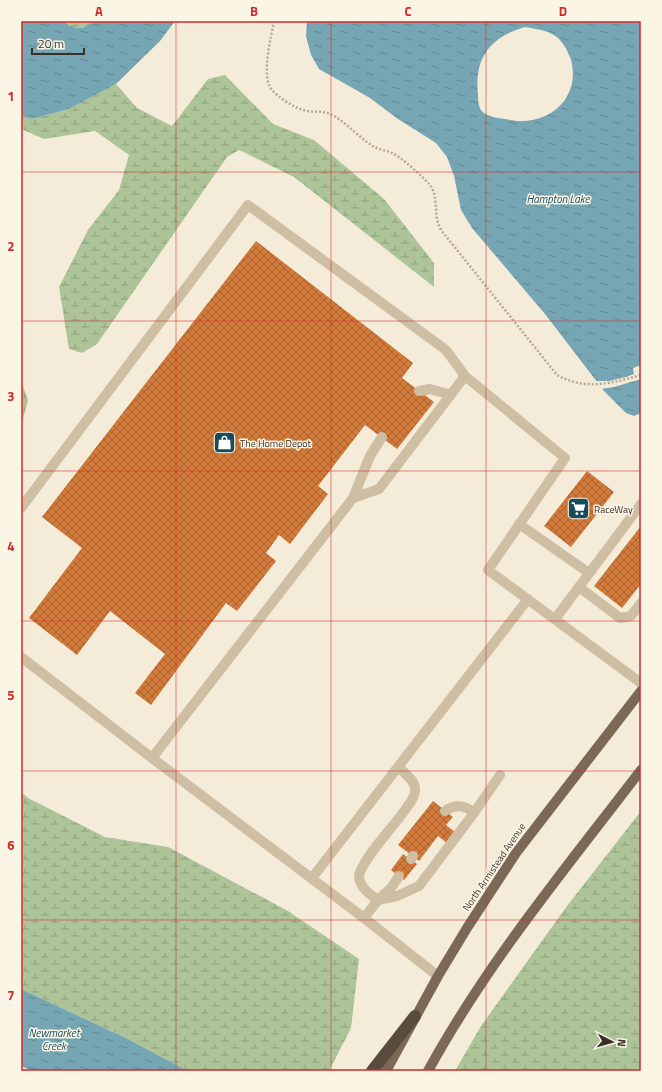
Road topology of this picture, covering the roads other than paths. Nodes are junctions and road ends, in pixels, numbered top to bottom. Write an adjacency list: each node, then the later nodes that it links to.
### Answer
1 (465, 376): 3 (lane); 7 (lane); 8 (lane)
2 (419, 391): 3 (lane)
3 (451, 395): 5 (lane)
4 (382, 437): 5 (lane)
5 (353, 498): 17 (lane)
6 (641, 504): 9 (lane)
7 (21, 508)
8 (519, 524): 9 (lane); 11 (lane)
9 (589, 573): 10 (lane)
10 (579, 588): 12 (lane); 13 (lane)
11 (528, 599): 13 (lane); 18 (lane)
12 (641, 603)
13 (555, 619): 15 (lane)
14 (21, 657): 17 (lane)
15 (641, 683)
16 (641, 691): 27 (main road, North Armistead Avenue)
17 (152, 758): 24 (lane)
18 (398, 767): 24 (lane); 25 (lane)
19 (641, 770): 31 (main road)
20 (500, 775): 22 (lane)
21 (445, 810): 22 (lane)
22 (474, 813): 25 (lane)
23 (399, 876): 25 (lane)
24 (312, 878): 26 (lane)
25 (378, 900): 26 (lane)
26 (364, 918): 27 (lane)
27 (438, 976): 28 (main road, North Armistead Avenue)
28 (415, 1016): 29 (highway); 30 (main road, North Armistead Avenue)
29 (372, 1071)
30 (386, 1071)
31 (428, 1071)

